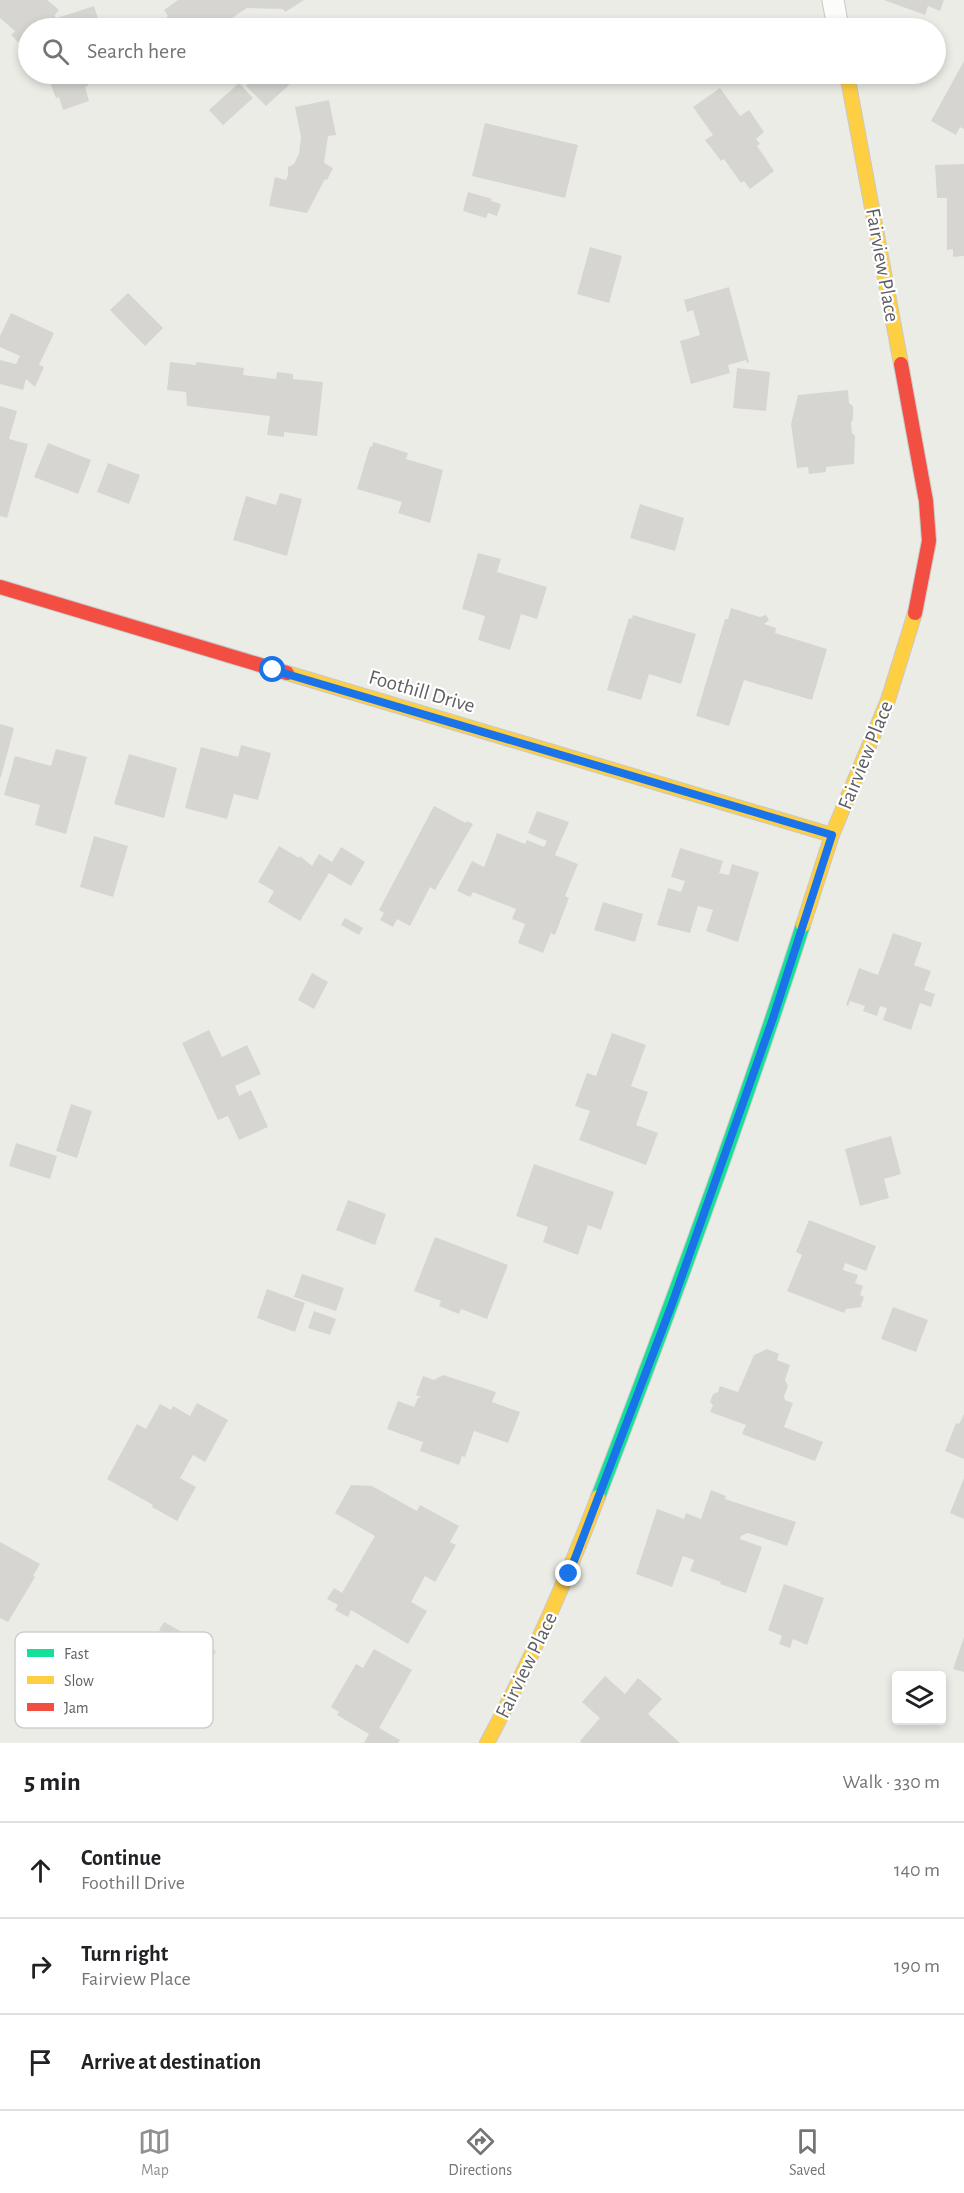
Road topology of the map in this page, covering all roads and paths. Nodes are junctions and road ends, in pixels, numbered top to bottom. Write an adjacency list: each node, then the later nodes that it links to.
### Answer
1 (833, 0): 2 (street)
2 (836, 18)
3 (849, 84): 5 (street, Fairview Place)
4 (0, 587): 5 (street, Foothill Drive)
5 (832, 835): 6 (street, Fairview Place)
6 (487, 1743)

